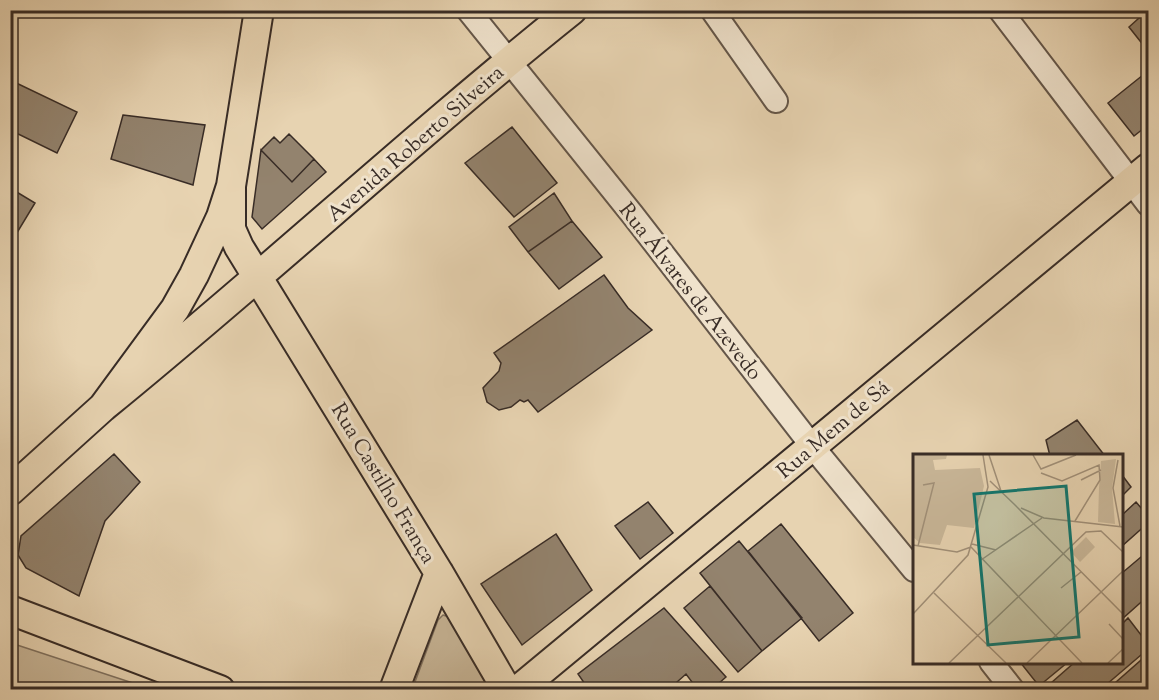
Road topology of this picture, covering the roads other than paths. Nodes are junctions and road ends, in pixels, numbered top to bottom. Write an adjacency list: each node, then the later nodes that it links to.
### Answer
1 (259, 10): 9 (main road)
2 (468, 10): 6 (street, Rua Álvares de Azevedo)
3 (572, 10): 6 (main road, Avenida Roberto Silveira)
4 (712, 10): 7 (street)
5 (1000, 10): 8 (street)
6 (509, 62): 10 (main road, Avenida Roberto Silveira); 12 (street, Rua Álvares de Azevedo)
7 (776, 101)
8 (1143, 185): 12 (main road, Rua Mem de Sá)
9 (231, 186): 10 (main road, Rua Castilho França); 11 (main road)
10 (259, 278): 11 (main road, Avenida Roberto Silveira); 15 (main road, Rua Castilho França)
11 (103, 407): 13 (main road)
12 (812, 446): 14 (street, Rua Álvares de Azevedo); 21 (main road, Rua Mem de Sá)
13 (12, 489)
14 (913, 568)
15 (439, 573): 19 (main road); 20 (main road, Rua Castilho França)
16 (10, 610): 18 (main road)
17 (992, 664): 22 (street)
18 (220, 690)
19 (394, 690)
20 (507, 690)
21 (518, 690)
22 (1013, 690)

